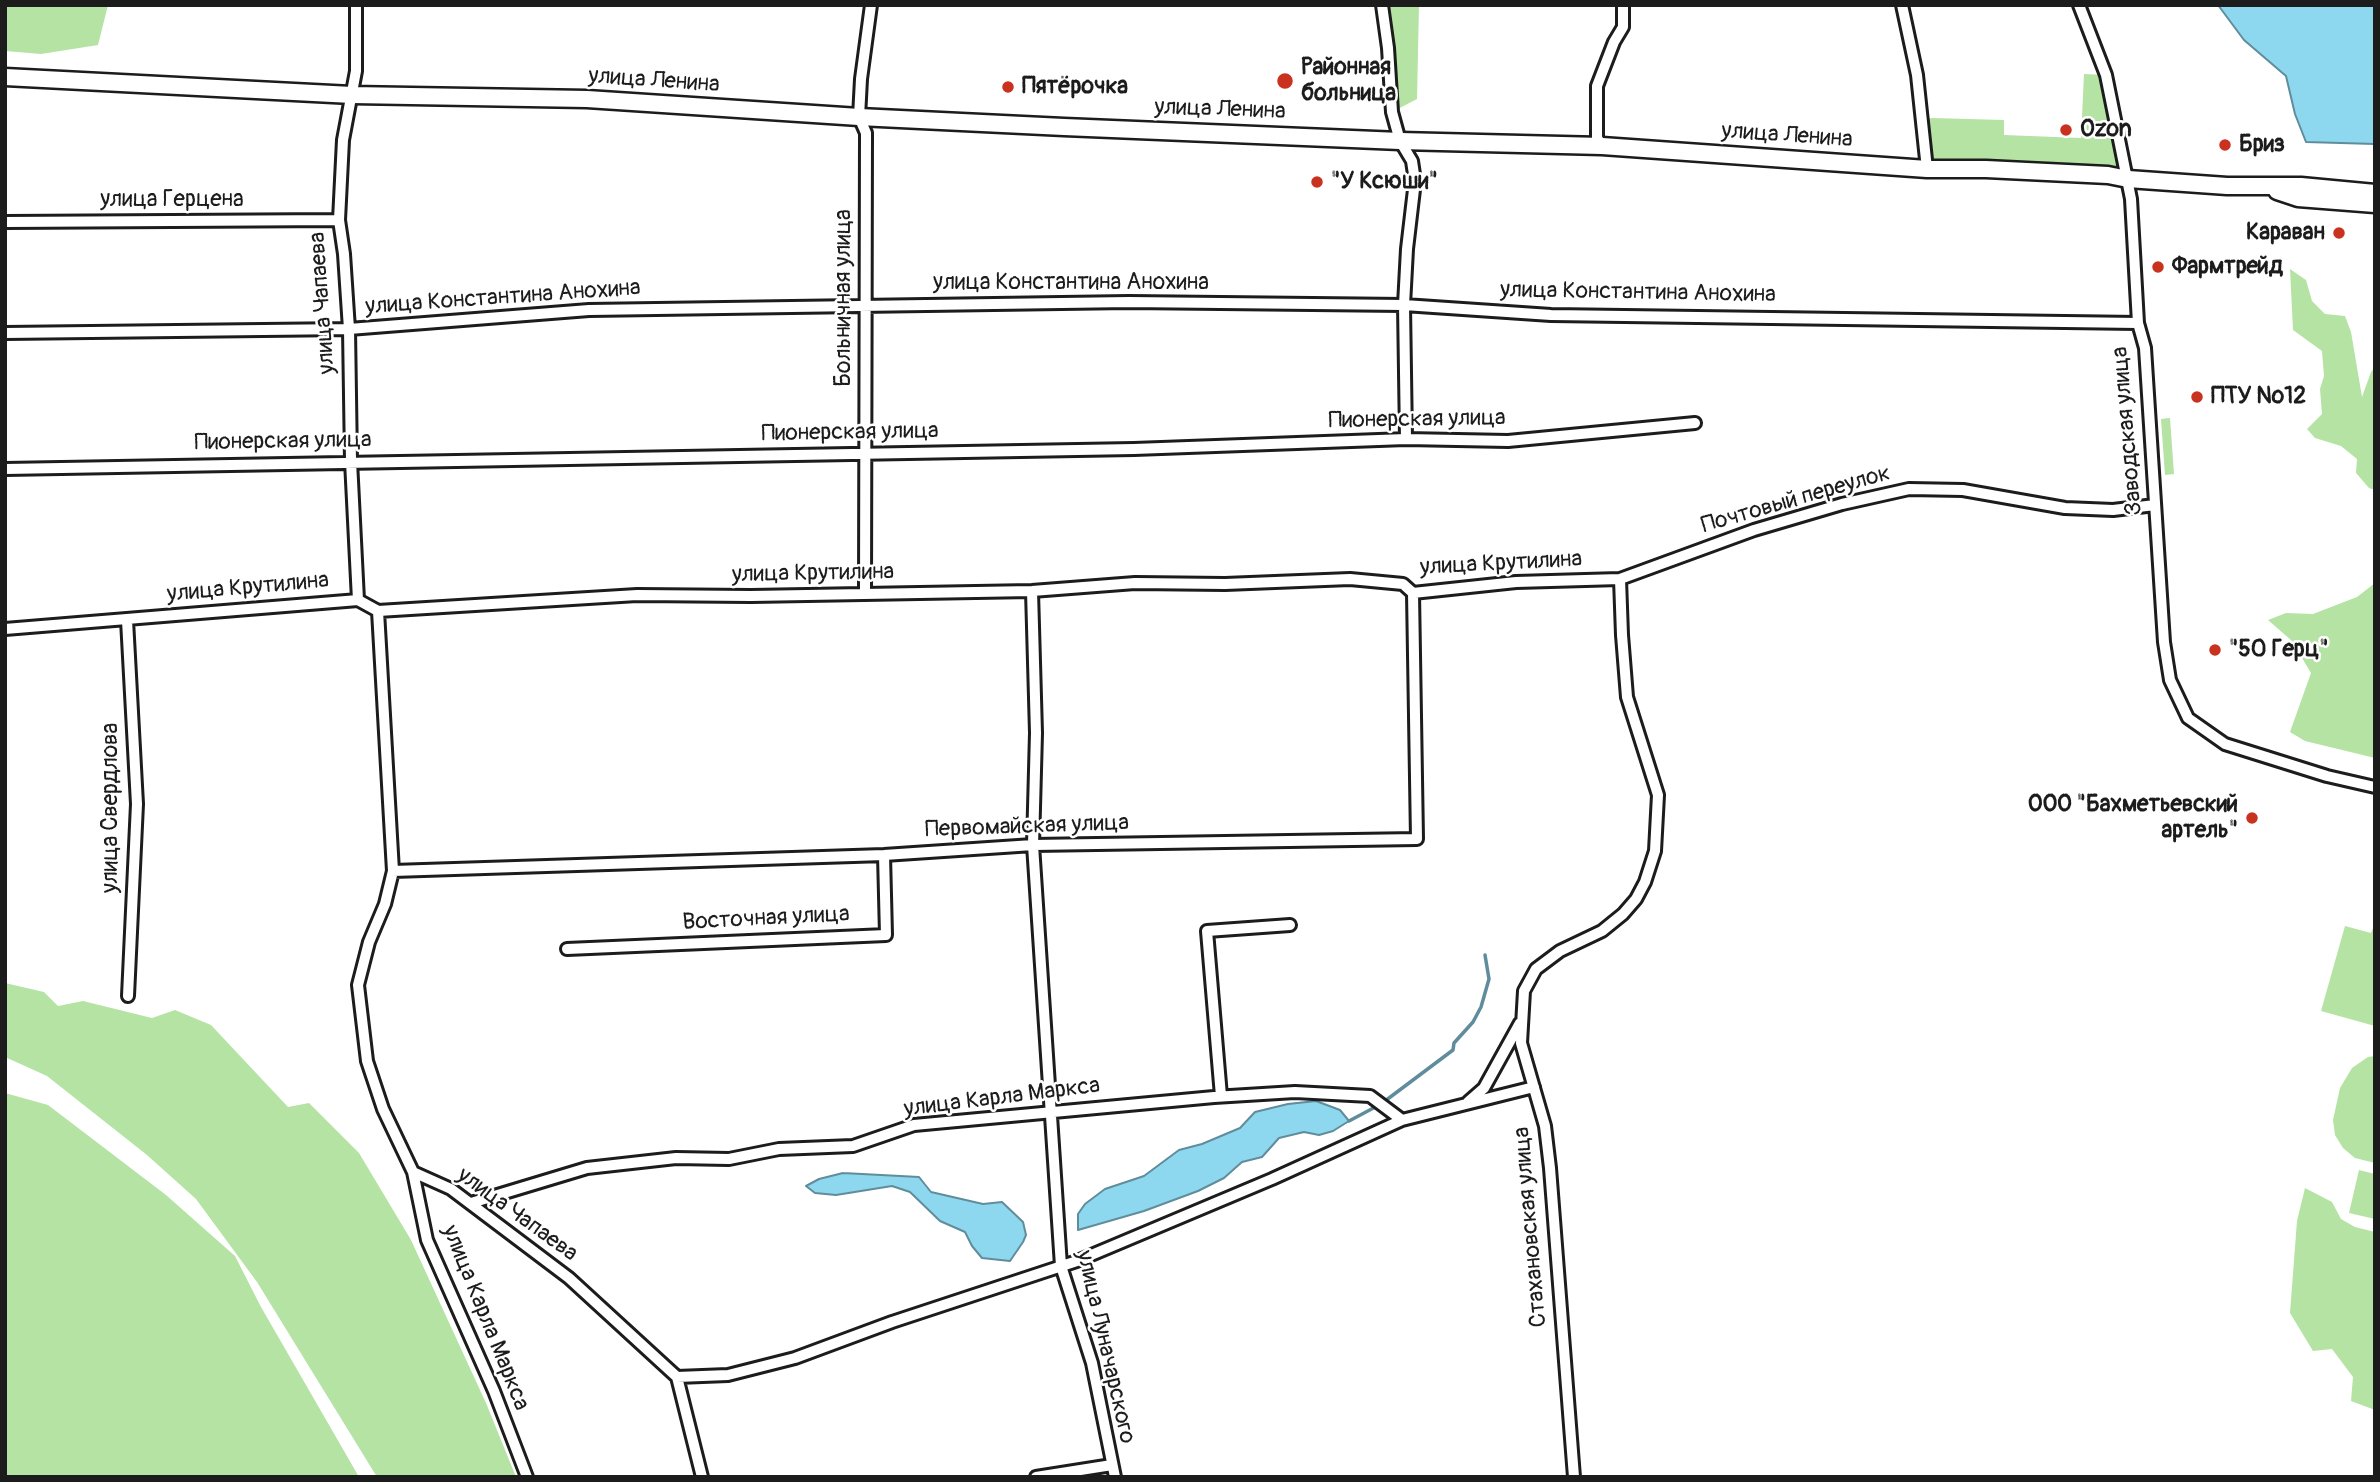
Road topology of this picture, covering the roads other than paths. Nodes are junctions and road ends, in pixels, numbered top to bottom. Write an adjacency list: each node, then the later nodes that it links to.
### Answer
1 (356, 5): 8 (street, улица Чапаева)
2 (871, 5): 9 (street, Больничная улица)
3 (1382, 5): 10 (street)
4 (1623, 5): 11 (street)
5 (1902, 5): 12 (street)
6 (2079, 5): 13 (street, Заводская улица)
7 (5, 77): 8 (main road, улица Ленина)
8 (352, 95): 9 (main road, улица Ленина); 17 (street, улица Чапаева)
9 (859, 117): 10 (main road, улица Ленина); 19 (street, Больничная улица)
10 (1400, 141): 11 (main road, улица Ленина); 20 (street)
11 (1602, 146): 12 (main road, улица Ленина)
12 (1927, 169): 13 (main road, улица Ленина)
13 (2128, 179): 14 (main road, улица Ленина); 21 (street, Заводская улица)
14 (2264, 187): 15 (main road, улица Ленина); 16 (main road, улица Ленина)
15 (2375, 192)
16 (2375, 204)
17 (339, 220): 18 (street, улица Герцена); 22 (street, улица Чапаева)
18 (5, 222)
19 (865, 305): 20 (street, улица Константина Анохина); 22 (street, улица Константина Анохина); 26 (street, Больничная улица)
20 (1404, 305): 21 (street, улица Константина Анохина); 25 (street)
21 (2138, 323): 29 (street, Заводская улица)
22 (349, 329): 23 (street, улица Константина Анохина); 27 (street, улица Чапаева)
23 (5, 333)
24 (1695, 423): 25 (street, Пионерская улица)
25 (1406, 439): 26 (street, Пионерская улица)
26 (865, 454): 27 (street, Пионерская улица); 33 (street, Больничная улица)
27 (351, 461): 28 (street, Пионерская улица); 34 (street, улица Чапаева)
28 (5, 469)
29 (2155, 505): 30 (street, Почтовый переулок); 38 (street, Заводская улица)
30 (1620, 579): 32 (street, улица Крутилина); 45 (street, Стахановская улица)
31 (1032, 591): 32 (street, улица Крутилина); 33 (street, улица Крутилина); 39 (street, улица Луначарского)
32 (1413, 593): 39 (street, Первомайская улица)
33 (865, 594): 35 (street, улица Крутилина)
34 (358, 600): 35 (street, улица Крутилина); 36 (street, улица Крутилина)
35 (378, 611): 41 (street)
36 (127, 620): 37 (street, улица Крутилина); 44 (street, улица Свердлова)
37 (5, 629)
38 (2375, 787)
39 (1033, 845): 40 (street, Первомайская улица); 49 (street, улица Луначарского)
40 (884, 855): 41 (street, Первомайская улица); 43 (street, Восточная улица)
41 (393, 871): 51 (street)
42 (1290, 925): 47 (street)
43 (567, 949)
44 (128, 996)
45 (1523, 1017): 46 (street, Стахановская улица); 48 (street)
46 (1534, 1087): 48 (street); 60 (street, Стахановская улица)
47 (1221, 1096): 49 (street, улица Карла Маркса); 50 (street, улица Карла Маркса)
48 (1466, 1105): 50 (street)
49 (1051, 1112): 52 (street, улица Карла Маркса); 53 (street, улица Луначарского)
50 (1402, 1120): 53 (street)
51 (413, 1172): 52 (street, улица Чапаева); 56 (street, улица Карла Маркса)
52 (471, 1203): 54 (street, улица Чапаева)
53 (1061, 1266): 54 (street); 55 (street, улица Луначарского)
54 (677, 1377): 57 (street)
55 (1112, 1465): 58 (street, улица Луначарского); 59 (street, улица Луначарского)
56 (527, 1477)
57 (702, 1477)
58 (1036, 1477)
59 (1115, 1477)
60 (1574, 1477)

